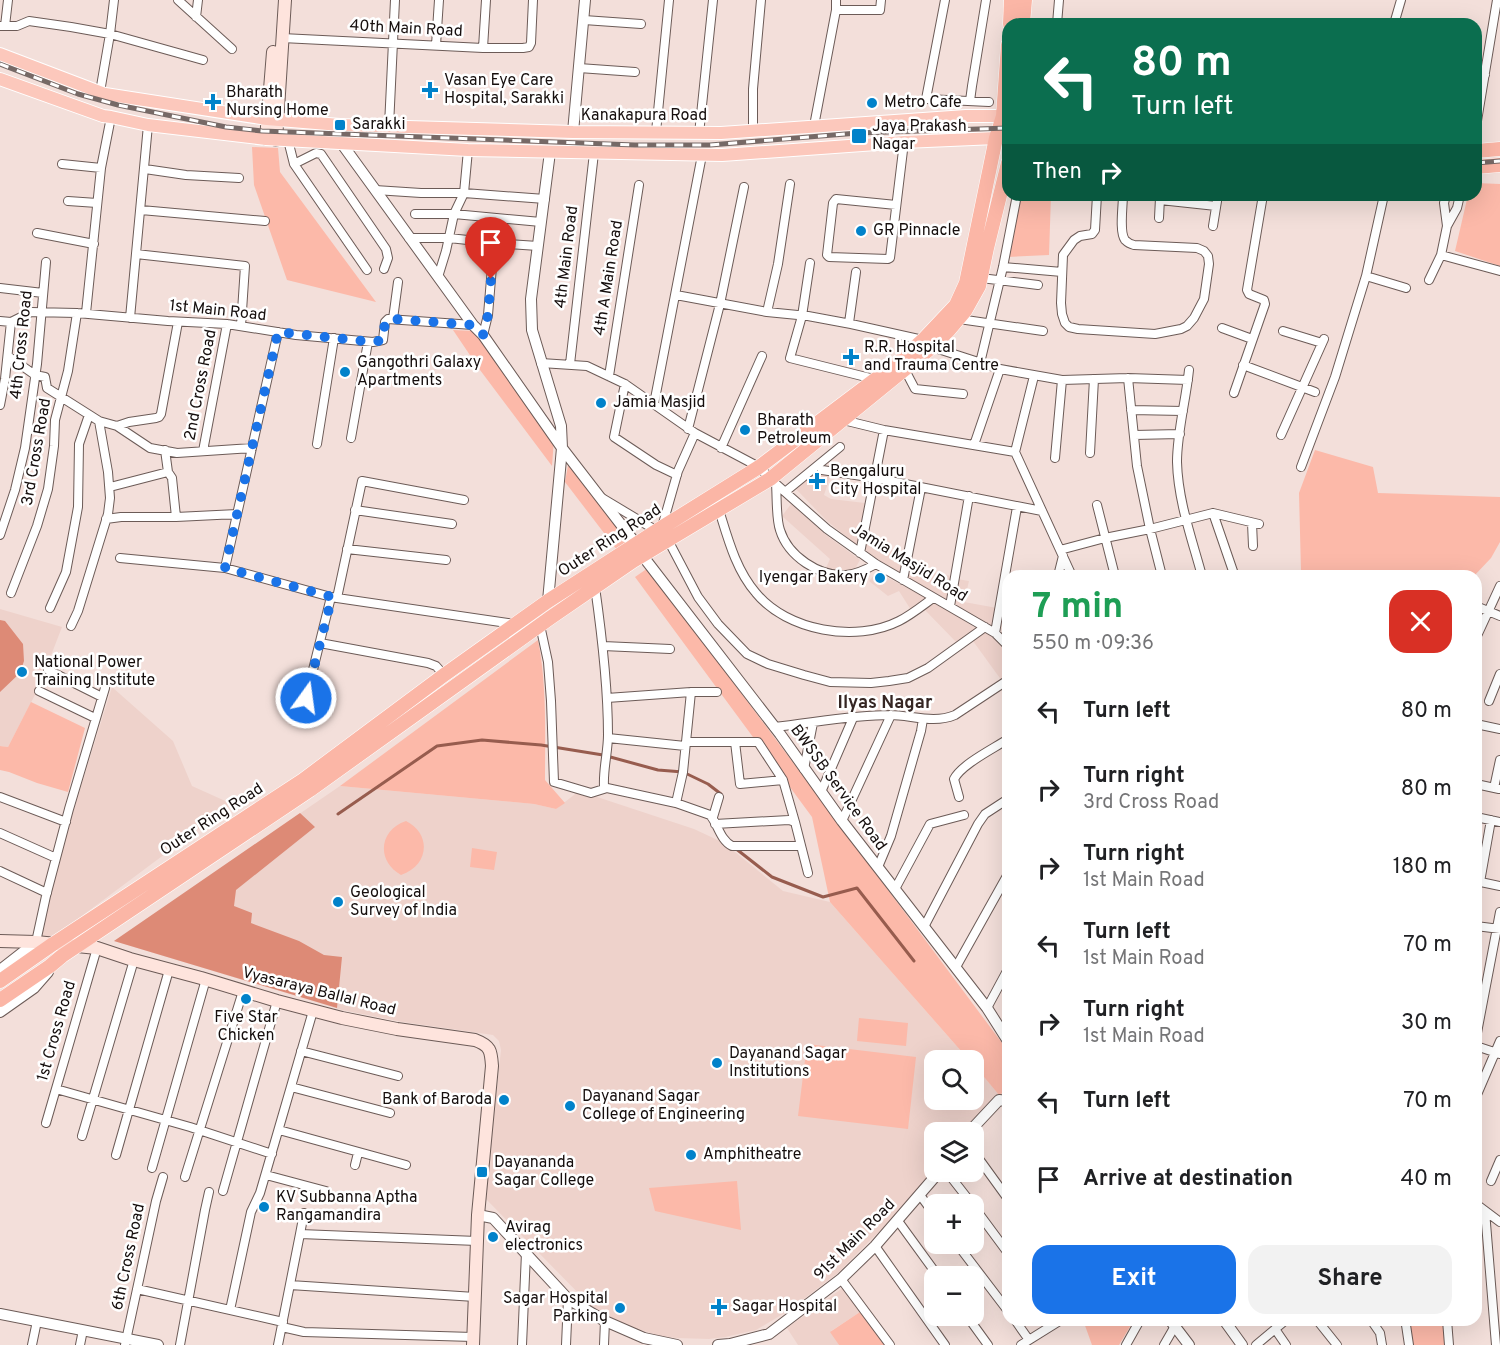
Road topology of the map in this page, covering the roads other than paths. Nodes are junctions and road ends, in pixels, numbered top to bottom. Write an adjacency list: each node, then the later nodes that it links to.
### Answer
1 (8, 0): 31 (street)
2 (114, 0): 32 (street)
3 (178, 0): 24 (street)
4 (198, 0): 24 (street)
5 (277, 0): 49 (main road)
6 (285, 0): 33 (main road)
7 (395, 0): 34 (street)
8 (439, 0): 35 (street)
9 (486, 0): 36 (street)
10 (533, 0): 36 (street, 40th Main Road)
11 (585, 0): 29 (street)
12 (669, 0): 55 (street)
13 (713, 0): 56 (street)
14 (761, 0): 53 (street)
15 (881, 0): 23 (street)
16 (945, 0): 45 (street)
17 (986, 0): 45 (street)
18 (1011, 0): 25 (highway)
19 (1024, 0): 26 (highway)
20 (1059, 0): 27 (street)
21 (1401, 0): 28 (street)
22 (1497, 0): 40 (street)
23 (836, 5): 52 (street)
24 (196, 17): 37 (street)
25 (1010, 18)
26 (1023, 18)
27 (1058, 18)
28 (1396, 18)
29 (584, 20): 30 (street); 41 (street)
30 (640, 24)
31 (2, 26): 32 (street)
32 (110, 34): 39 (street); 44 (street)
33 (282, 38): 34 (street, 40th Main Road); 49 (main road)
34 (393, 43): 35 (street, 40th Main Road); 51 (street)
35 (436, 45): 36 (street, 40th Main Road)
36 (483, 48)
37 (232, 49)
38 (0, 54): 44 (main road, Kanakapura Road)
39 (203, 60)
40 (1482, 65)
41 (579, 68): 42 (street); 54 (street)
42 (635, 72)
43 (0, 79): 48 (main road)
44 (100, 92): 49 (main road, Kanakapura Road)
45 (970, 101): 46 (street)
46 (989, 102)
47 (1002, 116): 52 (main road, Kanakapura Road)
48 (111, 117): 50 (main road); 72 (street)
49 (272, 119): 51 (main road, Kanakapura Road); 58 (main road)
50 (148, 125): 58 (main road); 73 (street)
51 (389, 126): 54 (main road, Kanakapura Road)
52 (814, 126): 53 (main road, Kanakapura Road)
53 (753, 130): 56 (main road, Kanakapura Road)
54 (573, 132): 55 (main road, Kanakapura Road)
55 (656, 132): 56 (main road, Kanakapura Road)
56 (699, 134)
57 (1002, 138): 59 (main road); 155 (highway, Outer Ring Road)
58 (282, 140): 60 (main road); 67 (street); 69 (street)
59 (904, 142): 66 (main road); 94 (street)
60 (342, 144): 62 (main road); 79 (street, BWSSB Service Road)
61 (1500, 149): 63 (highway)
62 (468, 150): 64 (main road); 80 (street)
63 (1482, 150)
64 (550, 152): 65 (main road); 81 (street)
65 (594, 153): 66 (main road); 160 (street, 4th Main Road)
66 (702, 155): 130 (street)
67 (304, 159): 69 (street); 115 (street)
68 (62, 164): 72 (street)
69 (294, 164): 116 (street)
70 (1500, 165): 71 (highway)
71 (1482, 166)
72 (101, 168): 93 (street)
73 (145, 169): 74 (street); 96 (street)
74 (239, 178)
75 (790, 184): 133 (street)
76 (639, 185): 166 (street, 4th A Main Road)
77 (744, 187): 131 (street)
78 (1002, 188): 122 (highway, Outer Ring Road)
79 (375, 190): 80 (street); 105 (street, BWSSB Service Road)
80 (464, 193): 81 (street); 98 (street)
81 (545, 199): 101 (street)
82 (68, 201): 93 (street)
83 (1016, 201): 114 (street)
84 (1097, 201): 119 (street)
85 (1123, 201): 119 (street)
86 (1160, 201): 99 (street)
87 (1181, 201): 95 (street)
88 (1217, 201): 95 (street)
89 (1262, 201): 153 (street)
90 (1383, 201): 120 (street)
91 (1444, 201): 103 (street)
92 (1459, 201): 103 (street)
93 (98, 203): 108 (street)
94 (896, 205): 94 (street)
95 (1216, 206): 102 (street)
96 (141, 210): 100 (street); 110 (street)
97 (415, 214): 98 (street)
98 (454, 214): 101 (street); 106 (street)
99 (1159, 218)
100 (265, 221)
101 (541, 222): 109 (street)
102 (1213, 226)
103 (1447, 226): 111 (street)
104 (37, 234): 108 (street)
105 (409, 238): 106 (street); 121 (street, BWSSB Service Road)
106 (449, 238): 107 (street); 121 (street)
107 (477, 241)
108 (94, 244): 134 (street)
109 (538, 246): 151 (street); 158 (street)
110 (136, 254): 136 (street); 146 (street)
111 (1441, 255): 117 (street); 124 (street)
112 (46, 262): 129 (street, 4th Cross Road)
113 (810, 264): 135 (street)
114 (1003, 267): 119 (street); 123 (street)
115 (384, 269)
116 (367, 270)
117 (1500, 271)
118 (856, 272): 142 (street)
119 (1062, 272)
120 (1366, 276): 128 (street); 204 (street)
121 (438, 277): 145 (street, BWSSB Service Road)
122 (981, 278): 123 (street); 138 (highway, Outer Ring Road)
123 (1000, 280): 126 (street); 143 (street)
124 (1429, 280)
125 (398, 282): 137 (street)
126 (1038, 285)
127 (0, 288): 129 (street)
128 (1406, 288)
129 (43, 293): 132 (street, 4th Cross Road)
130 (676, 295): 131 (street); 179 (street)
131 (720, 304): 133 (street); 188 (street)
132 (41, 312): 134 (street, 1st Main Road); 140 (street, 1st Main Road); 165 (street, 4th Cross Road)
133 (767, 312): 135 (street)
134 (82, 313): 136 (street, 1st Main Road); 178 (street, 3rd Cross Road)
135 (802, 316): 142 (street); 169 (street)
136 (130, 318): 141 (street, 1st Main Road)
137 (393, 319): 145 (street); 154 (street)
138 (959, 319): 143 (street); 155 (highway, Outer Ring Road)
139 (0, 321): 140 (street, 1st Main Road)
140 (10, 322): 156 (street)
141 (178, 322): 144 (street, 1st Main Road); 186 (street)
142 (849, 323): 155 (street)
143 (989, 323): 148 (street); 159 (street)
144 (227, 324): 146 (street, 1st Main Road); 200 (street, 2nd Cross Road)
145 (472, 325): 151 (street, BWSSB Service Road)
146 (241, 326): 150 (street, 1st Main Road)
147 (1222, 328): 153 (street)
148 (1043, 331)
149 (1283, 331): 174 (street)
150 (278, 332): 152 (street, 1st Main Road); 196 (street)
151 (483, 335): 197 (street, BWSSB Service Road)
152 (334, 338): 154 (street, 1st Main Road); 193 (street)
153 (1252, 339): 161 (street)
154 (368, 342): 192 (street)
155 (928, 344): 159 (street); 163 (highway, Outer Ring Road); 169 (highway, Outer Ring Road)
156 (8, 356): 165 (street); 180 (street)
157 (762, 356): 198 (street)
158 (541, 363): 160 (street, Jamia Masjid Road); 197 (street)
159 (980, 363): 162 (street)
160 (570, 364): 166 (street, Jamia Masjid Road)
161 (1243, 365): 174 (street); 176 (street)
162 (1000, 369): 167 (street); 194 (street)
163 (905, 370): 177 (street); 184 (highway, Outer Ring Road)
164 (1189, 370): 172 (street)
165 (35, 375): 178 (street); 230 (street, 4th Cross Road)
166 (609, 376): 173 (street, Jamia Masjid Road)
167 (1034, 376): 171 (street); 201 (street)
168 (1128, 378): 170 (street); 172 (street); 181 (street)
169 (874, 379): 205 (highway, Outer Ring Road)
170 (1094, 379): 171 (street); 202 (street)
171 (1062, 380): 203 (street)
172 (1188, 380): 182 (street)
173 (625, 384): 179 (street, Jamia Masjid Road); 208 (street)
174 (1303, 387): 175 (street); 191 (street)
175 (1315, 392)
176 (1234, 393)
177 (963, 394)
178 (62, 397): 183 (street); 252 (street, 3rd Cross Road)
179 (654, 404): 188 (street, Jamia Masjid Road)
180 (0, 405)
181 (1131, 410): 182 (street); 190 (street)
182 (1184, 411): 189 (street)
183 (88, 415): 185 (street); 258 (street)
184 (843, 420): 187 (street); 210 (highway, Outer Ring Road)
185 (99, 421): 186 (street); 211 (street)
186 (117, 426): 199 (street)
187 (884, 430): 194 (street); 209 (street)
188 (691, 431): 198 (street, Jamia Masjid Road); 208 (street)
189 (1180, 434): 190 (street); 226 (street)
190 (1134, 435): 229 (street)
191 (1281, 435)
192 (351, 438)
193 (317, 444)
194 (974, 445): 201 (street)
195 (840, 447): 213 (street)
196 (252, 448): 200 (street); 223 (street)
197 (562, 448): 214 (street, BWSSB Service Road); 256 (street)
198 (721, 448): 205 (street, Jamia Masjid Road)
199 (165, 450): 200 (street); 207 (street)
200 (203, 451)
201 (1015, 452): 221 (street)
202 (1090, 453)
203 (1055, 459)
204 (1301, 467)
205 (759, 468): 210 (street, Jamia Masjid Road); 228 (highway, Outer Ring Road)
206 (822, 470): 209 (street)
207 (168, 472): 211 (street); 224 (street)
208 (677, 475): 228 (street)
209 (875, 478): 212 (street); 236 (street)
210 (773, 481): 213 (street, Jamia Masjid Road); 220 (highway, Outer Ring Road); 240 (street)
211 (110, 487): 225 (street)
212 (921, 488): 215 (street); 249 (street)
213 (785, 492): 236 (street, Jamia Masjid Road)
214 (599, 496): 228 (street); 235 (street, BWSSB Service Road)
215 (969, 496): 218 (street); 257 (street)
216 (464, 500): 219 (street)
217 (1097, 505): 231 (street)
218 (1017, 507): 221 (street); 242 (street)
219 (356, 510): 227 (street); 234 (street)
220 (719, 510): 232 (highway, Outer Ring Road); 255 (street)
221 (1042, 512): 237 (street)
222 (1213, 513): 226 (street); 233 (street); 248 (street)
223 (237, 514): 224 (street); 241 (street)
224 (176, 517): 225 (street)
225 (106, 519): 265 (street)
226 (1186, 519): 229 (street); 247 (street)
227 (452, 524)
228 (659, 529): 235 (highway, Outer Ring Road)
229 (1150, 529): 231 (street); 246 (street)
230 (0, 535)
231 (1105, 538): 237 (street); 245 (street)
232 (669, 540): 235 (highway, Outer Ring Road); 266 (street)
233 (1252, 546)
234 (347, 549): 239 (street); 254 (street)
235 (639, 550): 251 (highway, Outer Ring Road); 256 (highway, Outer Ring Road); 288 (street, BWSSB Service Road)
236 (860, 553): 240 (street, Jamia Masjid Road)
237 (1062, 553): 243 (street); 244 (street)
238 (120, 558): 241 (street)
239 (446, 561)
240 (876, 564): 249 (street, Jamia Masjid Road)
241 (225, 568): 254 (street)
242 (1006, 570)
243 (1059, 570)
244 (1069, 570)
245 (1113, 570)
246 (1160, 570)
247 (1200, 570)
248 (1233, 570)
249 (903, 580): 255 (street, Jamia Masjid Road)
250 (1500, 586): 260 (street)
251 (595, 587): 264 (highway, Outer Ring Road); 270 (street)
252 (11, 593)
253 (1002, 593): 267 (street)
254 (334, 597): 262 (street); 269 (street)
255 (933, 598): 257 (street, Jamia Masjid Road)
256 (548, 601): 262 (highway, Outer Ring Road)
257 (950, 606): 266 (street, Jamia Masjid Road)
258 (50, 608)
259 (1482, 608): 260 (street)
260 (1488, 611): 261 (street); 263 (street)
261 (1500, 616)
262 (514, 624): 273 (highway, Outer Ring Road)
263 (1482, 624)
264 (540, 625): 298 (street); 331 (highway, Outer Ring Road)
265 (71, 626)
266 (985, 627): 267 (street, Jamia Masjid Road)
267 (995, 633): 268 (street, Jamia Masjid Road)
268 (1002, 640)
269 (320, 643): 273 (street); 279 (street)
270 (603, 646): 271 (street); 280 (street)
271 (670, 649)
272 (48, 670): 283 (street)
273 (444, 675): 330 (highway, Outer Ring Road)
274 (1500, 675): 281 (street)
275 (1002, 684): 285 (street)
276 (39, 691): 283 (street)
277 (691, 692): 278 (street); 280 (street); 293 (street)
278 (717, 692)
279 (306, 698)
280 (608, 698): 290 (street)
281 (1489, 701)
282 (891, 715): 284 (street); 285 (street); 307 (street)
283 (95, 718): 309 (street)
284 (853, 718): 286 (street); 300 (street)
285 (923, 719): 315 (street)
286 (813, 723): 288 (street); 295 (street)
287 (1482, 725): 289 (street)
288 (774, 727): 295 (street, BWSSB Service Road)
289 (1500, 729)
290 (608, 738): 293 (street); 298 (street)
291 (735, 742): 293 (street); 296 (street); 296 (street)
292 (1002, 743): 303 (street)
293 (686, 744): 304 (street)
294 (1500, 760): 299 (street)
295 (804, 769): 300 (street, BWSSB Service Road)
296 (783, 780): 311 (street)
297 (1482, 785): 299 (street)
298 (607, 788): 304 (street)
299 (1497, 788)
300 (821, 792): 307 (street, BWSSB Service Road)
301 (0, 797): 309 (street)
302 (719, 797): 310 (street)
303 (959, 797)
304 (676, 803): 310 (street)
305 (1002, 803): 325 (street)
306 (964, 815): 322 (street)
307 (842, 821): 315 (street, BWSSB Service Road)
308 (1496, 821): 316 (street)
309 (66, 822): 314 (street)
310 (715, 822): 311 (street); 313 (street)
311 (795, 822): 313 (street)
312 (0, 833): 314 (street)
313 (801, 846): 318 (street)
314 (56, 858): 323 (street)
315 (878, 867): 322 (street, BWSSB Service Road)
316 (1482, 868)
317 (0, 871): 323 (street)
318 (808, 873)
319 (1482, 882): 321 (street)
320 (1002, 885): 335 (street)
321 (1500, 886)
322 (895, 889): 325 (street, BWSSB Service Road)
323 (46, 893): 329 (street)
324 (1500, 912): 327 (street)
325 (924, 927): 335 (street, BWSSB Service Road)
326 (1482, 927): 327 (street)
327 (1498, 929): 345 (street)
328 (0, 941): 329 (main road, Vyasaraya Ballal Road)
329 (36, 942): 330 (main road, Vyasaraya Ballal Road); 336 (street)
330 (52, 944): 331 (main road, Vyasaraya Ballal Road); 340 (highway, Outer Ring Road)
331 (76, 946): 332 (main road, Vyasaraya Ballal Road); 333 (highway, Outer Ring Road)
332 (97, 948): 334 (main road, Vyasaraya Ballal Road); 356 (street, 1st Cross Road)
333 (62, 956): 342 (highway, Outer Ring Road); 347 (street)
334 (134, 960): 337 (main road, Vyasaraya Ballal Road); 357 (street)
335 (956, 967): 344 (street, BWSSB Service Road)
336 (0, 970)
337 (169, 970): 338 (main road, Vyasaraya Ballal Road); 359 (street)
338 (206, 979): 341 (main road, Vyasaraya Ballal Road); 361 (street)
339 (1002, 980): 344 (street)
340 (0, 981)
341 (243, 991): 343 (main road, Vyasaraya Ballal Road); 364 (street)
342 (0, 1000)
343 (277, 1001): 346 (main road, Vyasaraya Ballal Road); 367 (street)
344 (987, 1008): 348 (street, BWSSB Service Road)
345 (1482, 1008)
346 (313, 1011): 351 (street); 392 (main road, Vyasaraya Ballal Road)
347 (0, 1012)
348 (1002, 1032)
349 (1500, 1041): 352 (street)
350 (1482, 1048): 352 (street)
351 (301, 1051): 353 (street); 355 (street)
352 (1498, 1054): 354 (street)
353 (398, 1077)
354 (1482, 1085)
355 (291, 1087): 360 (street); 365 (street)
356 (56, 1089): 357 (street); 363 (street, 1st Cross Road)
357 (92, 1100): 359 (street); 366 (street)
358 (1002, 1100): 362 (street)
359 (129, 1110): 361 (street); 370 (street)
360 (390, 1113)
361 (165, 1120): 364 (street); 375 (street)
362 (978, 1122)
363 (46, 1123)
364 (200, 1130): 367 (street); 378 (street)
365 (279, 1130): 368 (street); 369 (street)
366 (82, 1136)
367 (237, 1142): 369 (street); 382 (street)
368 (358, 1153): 372 (street); 373 (street)
369 (272, 1154): 376 (street)
370 (116, 1155)
371 (1500, 1160): 379 (street)
372 (355, 1165)
373 (406, 1166)
374 (984, 1166): 384 (street)
375 (152, 1168)
376 (266, 1175): 383 (street); 410 (street)
377 (163, 1177): 405 (street, 6th Cross Road)
378 (185, 1177)
379 (1491, 1181)
380 (931, 1182): 387 (street, 91st Main Road)
381 (955, 1182): 386 (street)
382 (223, 1191)
383 (326, 1191)
384 (1002, 1191)
385 (209, 1192): 408 (street)
386 (964, 1194)
387 (920, 1195): 388 (street); 393 (street, 91st Main Road)
388 (924, 1200)
389 (1482, 1209): 390 (street)
390 (1485, 1211): 395 (street); 456 (street)
391 (304, 1213): 396 (street)
392 (478, 1215): 397 (main road, Vyasaraya Ballal Road); 400 (street)
393 (898, 1221): 399 (street, 91st Main Road); 402 (street)
394 (984, 1221): 398 (street)
395 (1500, 1222)
396 (300, 1234): 397 (street); 404 (street)
397 (477, 1241): 406 (main road, Vyasaraya Ballal Road)
398 (1002, 1245)
399 (875, 1246): 403 (street, 91st Main Road); 444 (street)
400 (526, 1253): 407 (street); 438 (street)
401 (965, 1254): 409 (street)
402 (931, 1266)
403 (841, 1279): 442 (street, 91st Main Road); 443 (street)
404 (290, 1285): 406 (street); 414 (street)
405 (137, 1289): 408 (street); 430 (street, 6th Cross Road)
406 (475, 1297): 429 (main road, Vyasaraya Ballal Road)
407 (568, 1299): 413 (street); 439 (street)
408 (188, 1300): 410 (street); 436 (street)
409 (1002, 1303)
410 (230, 1310): 414 (street)
411 (0, 1314): 412 (street)
412 (37, 1321): 428 (street); 433 (street)
413 (605, 1321): 431 (street); 440 (street)
414 (283, 1324): 429 (street); 437 (street)
415 (974, 1326): 445 (street)
416 (1018, 1326): 432 (street)
417 (1050, 1326): 432 (street)
418 (1137, 1326): 446 (street)
419 (1172, 1326): 447 (street)
420 (1175, 1326): 448 (street)
421 (1228, 1326): 449 (street)
422 (1279, 1326): 427 (street)
423 (1322, 1326): 452 (street)
424 (1375, 1326): 453 (street)
425 (1406, 1326): 454 (street)
426 (1447, 1326): 455 (street)
427 (1275, 1329): 450 (street); 451 (street)
428 (83, 1330): 430 (street); 434 (street)
429 (473, 1341)
430 (126, 1342): 435 (street)
431 (644, 1342): 441 (street)
432 (1025, 1342)
433 (32, 1345)
434 (80, 1345)
435 (158, 1345)
436 (180, 1345)
437 (278, 1345)
438 (522, 1345)
439 (566, 1345)
440 (604, 1345)
441 (677, 1345)
442 (718, 1345)
443 (890, 1345)
444 (945, 1345)
445 (988, 1345)
446 (1126, 1345)
447 (1164, 1345)
448 (1189, 1345)
449 (1242, 1345)
450 (1256, 1345)
451 (1286, 1345)
452 (1336, 1345)
453 (1382, 1345)
454 (1409, 1345)
455 (1449, 1345)
456 (1496, 1345)

